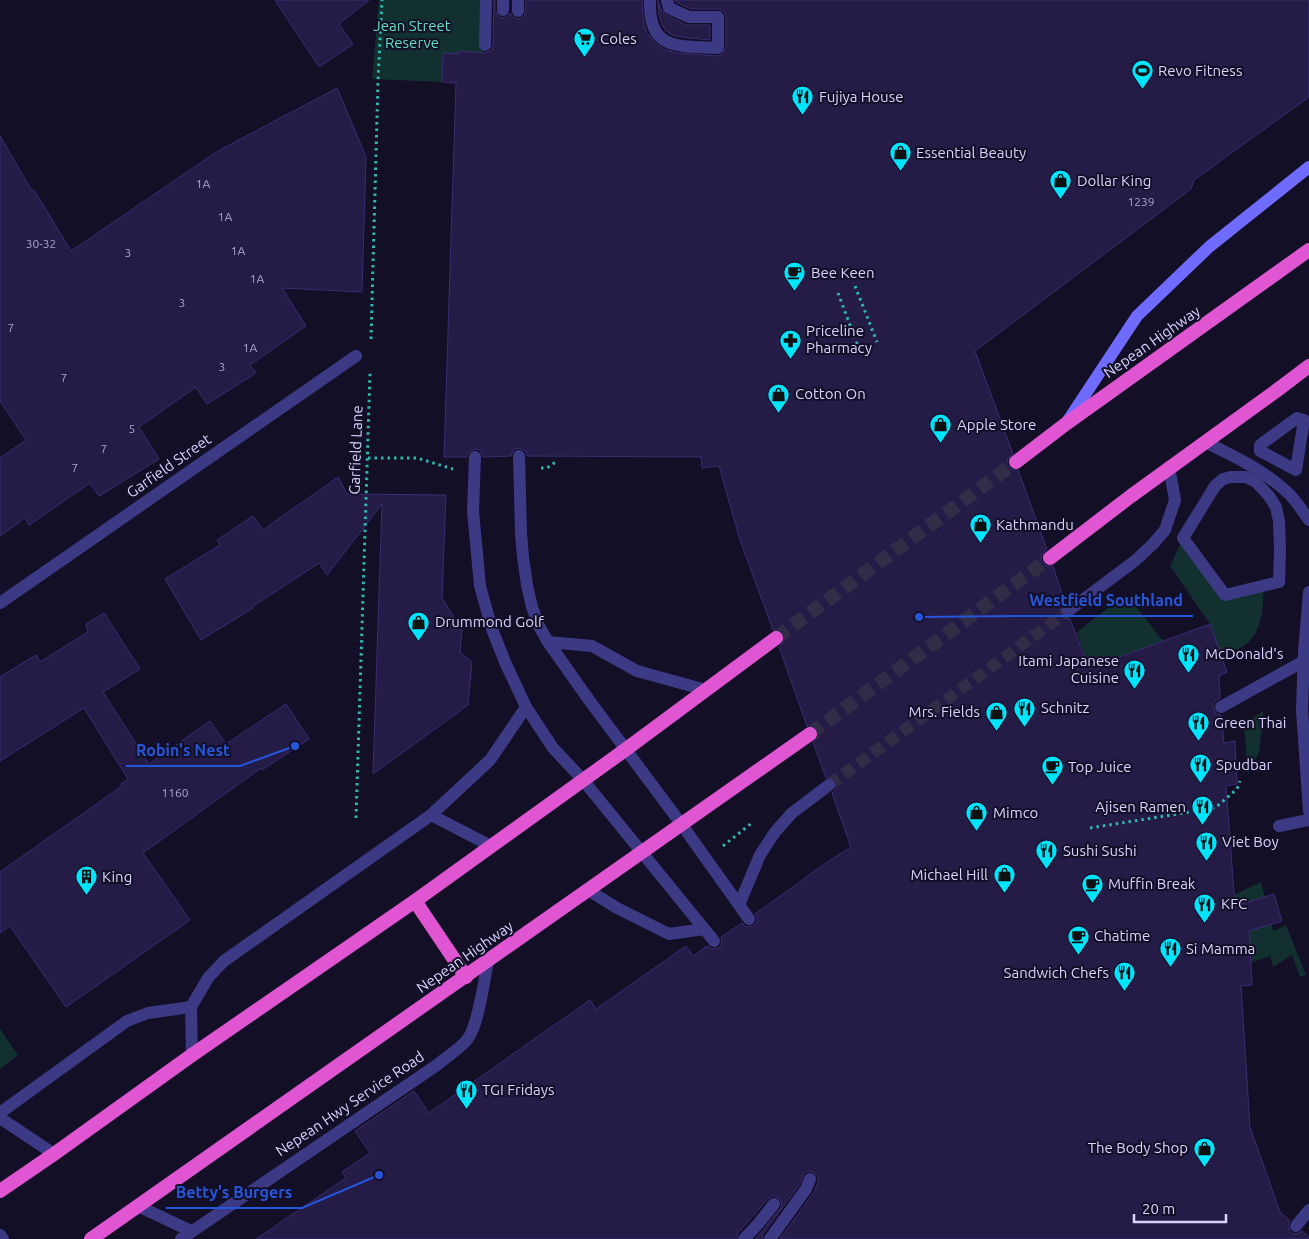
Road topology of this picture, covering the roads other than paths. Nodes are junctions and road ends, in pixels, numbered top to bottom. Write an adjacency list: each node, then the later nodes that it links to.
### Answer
1 (486, 0): 4 (street)
2 (650, 0): 3 (street)
3 (668, 4)
4 (485, 45)
5 (1309, 167): 9 (main road)
6 (1309, 250): 9 (highway, Nepean Highway)
7 (356, 356): 19 (street, Garfield Street)
8 (1309, 366): 10 (highway)
9 (1067, 423): 13 (highway, Nepean Highway)
10 (1205, 442): 14 (highway); 15 (street)
11 (519, 456): 22 (street)
12 (475, 457): 25 (street)
13 (1016, 462)
14 (1170, 467): 17 (highway); 20 (street)
15 (1309, 520)
16 (1182, 538): 16 (street)
17 (1050, 558)
18 (1309, 592): 23 (street)
19 (0, 603)
20 (1068, 611)
21 (776, 638): 24 (highway)
22 (548, 642): 24 (street); 28 (street)
23 (1304, 661): 26 (street); 31 (street)
24 (706, 690): 28 (highway)
25 (526, 707): 29 (street); 32 (street)
26 (1221, 707)
27 (810, 734): 34 (highway, Nepean Highway)
28 (625, 750): 29 (highway); 34 (street)
29 (583, 780): 36 (highway); 37 (street)
30 (829, 785): 40 (street)
31 (1309, 811)
32 (431, 815): 36 (street); 46 (street)
33 (1309, 820): 35 (street)
34 (682, 825): 37 (highway, Nepean Highway); 40 (street)
35 (1280, 826)
36 (491, 846): 39 (highway)
37 (642, 853): 38 (highway, Nepean Highway); 42 (street)
38 (588, 890): 42 (street); 44 (highway, Nepean Highway)
39 (415, 901): 45 (highway); 47 (highway)
40 (739, 905): 41 (street)
41 (749, 919)
42 (704, 929): 43 (street)
43 (714, 941)
44 (488, 961): 45 (highway, Nepean Highway); 57 (street, Nepean Hwy Service Road)
45 (466, 977): 54 (highway, Nepean Highway)
46 (192, 1007): 47 (street); 48 (street)
47 (192, 1055): 50 (highway)
48 (0, 1113)
49 (0, 1118): 50 (street)
50 (54, 1154): 52 (highway)
51 (810, 1179): 63 (street)
52 (0, 1191)
53 (774, 1204): 62 (street)
54 (138, 1206): 57 (street); 60 (highway, Nepean Highway)
55 (1309, 1210): 56 (street)
56 (1296, 1226)
57 (192, 1231): 61 (street, Nepean Hwy Service Road)
58 (0, 1235): 59 (street)
59 (3, 1239)
60 (91, 1239)
61 (181, 1239)
62 (744, 1239)
63 (770, 1239)

